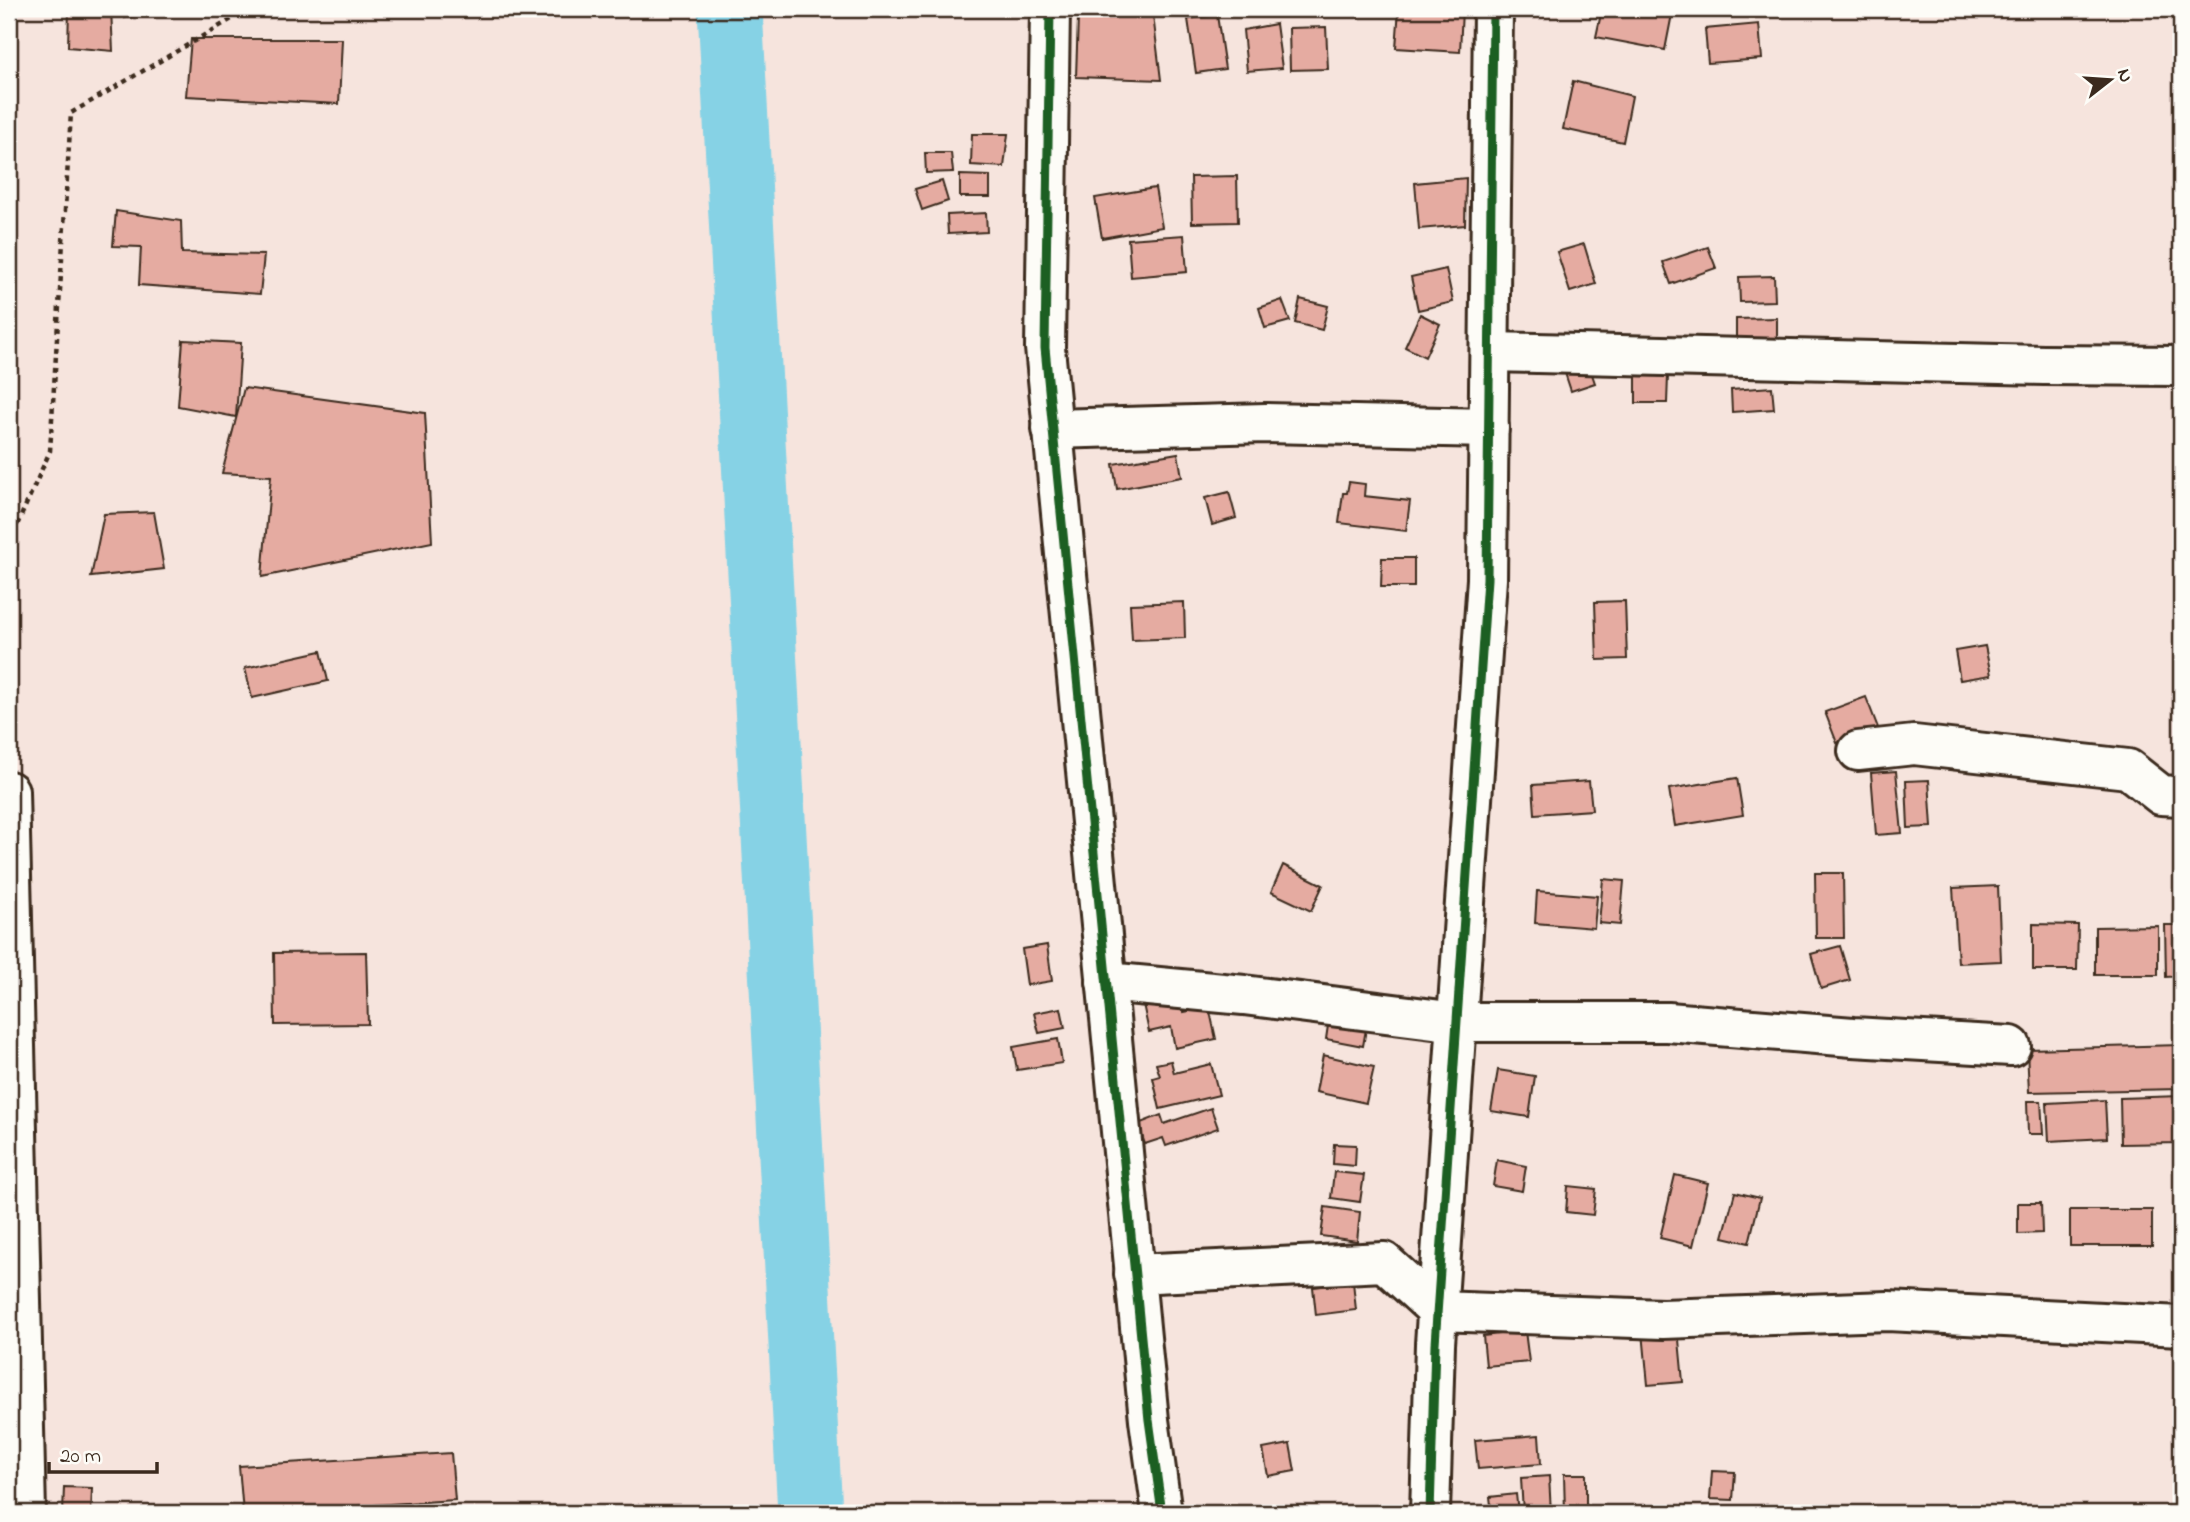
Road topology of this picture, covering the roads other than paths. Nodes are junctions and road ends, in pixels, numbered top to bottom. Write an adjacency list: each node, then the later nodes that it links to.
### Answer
1 (1050, 9): 6 (street)
2 (1493, 9): 3 (street)
3 (1490, 352): 4 (street); 5 (street)
4 (2181, 366)
5 (1489, 428): 6 (street); 11 (street)
6 (1052, 429): 10 (street)
7 (1858, 751): 9 (street)
8 (9, 791): 16 (street)
9 (2181, 796)
10 (1106, 982): 11 (street); 13 (street)
11 (1457, 1022): 12 (street); 14 (street)
12 (2011, 1046)
13 (1134, 1274): 14 (street); 17 (street)
14 (1438, 1311): 15 (street); 18 (street)
15 (2181, 1326)
16 (26, 1513)
17 (1162, 1513)
18 (1430, 1513)

